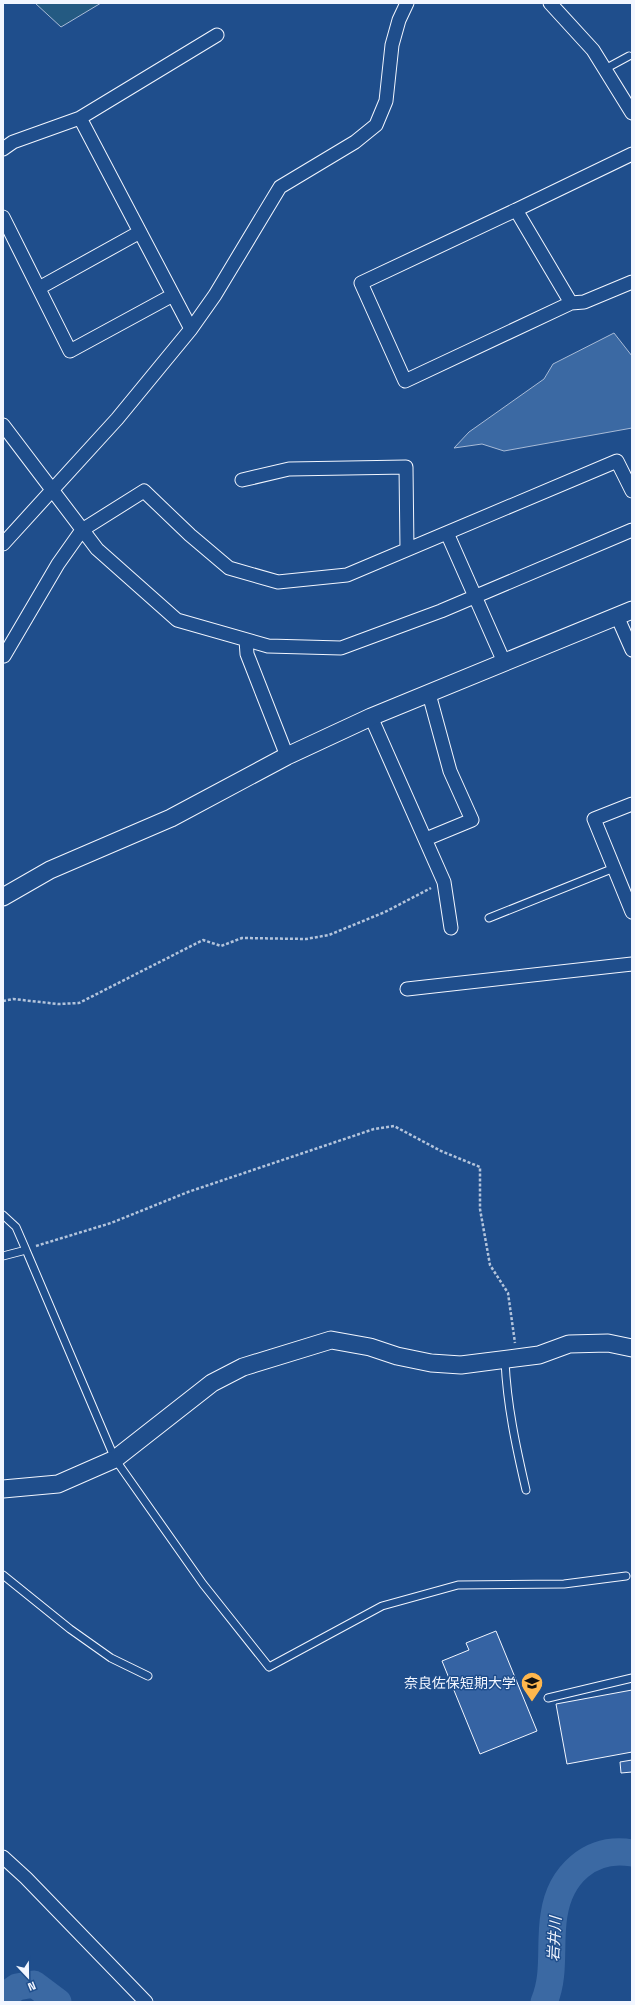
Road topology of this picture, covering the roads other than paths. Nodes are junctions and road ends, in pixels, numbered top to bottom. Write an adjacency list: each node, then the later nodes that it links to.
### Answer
1 (407, 3): 17 (street)
2 (555, 4): 5 (street)
3 (217, 34): 7 (street)
4 (629, 56): 5 (lane)
5 (605, 69): 6 (street)
6 (632, 113)
7 (80, 118): 8 (street); 12 (street)
8 (3, 149)
9 (632, 154): 10 (street)
10 (516, 210): 16 (street); 16 (street)
11 (3, 217): 14 (street)
12 (140, 232): 14 (street); 15 (street)
13 (632, 282): 16 (street)
14 (39, 288): 15 (street)
15 (173, 295): 17 (street)
16 (571, 303)
17 (191, 329): 20 (street)
18 (3, 425): 20 (street)
19 (242, 480): 26 (street)
20 (51, 490): 22 (street); 25 (street)
21 (632, 491): 24 (street)
22 (82, 530): 26 (street); 29 (street); 31 (street)
23 (632, 530): 27 (street)
24 (447, 533): 26 (street); 27 (street)
25 (3, 544)
26 (407, 549)
27 (475, 597): 29 (street); 32 (street)
28 (624, 613): 30 (street); 32 (street)
29 (246, 640): 35 (street)
30 (632, 650)
31 (4, 656)
32 (504, 662): 33 (street)
33 (429, 694): 34 (street); 37 (street)
34 (371, 717): 35 (street); 37 (street)
35 (287, 756): 39 (street)
36 (632, 804): 38 (street)
37 (426, 839): 42 (street)
38 (614, 868): 40 (street); 41 (lane)
39 (3, 897)
40 (631, 906)
41 (489, 918)
42 (451, 928)
43 (632, 964): 44 (street)
44 (407, 989)
45 (3, 1214): 46 (lane)
46 (26, 1250): 47 (lane); 50 (lane)
47 (3, 1256)
48 (632, 1348): 49 (street)
49 (511, 1360): 50 (street); 52 (lane)
50 (115, 1459): 51 (street); 54 (lane)
51 (3, 1490)
52 (526, 1490)
53 (3, 1574): 55 (lane)
54 (626, 1576)
55 (148, 1676)
56 (632, 1678): 57 (lane)
57 (548, 1698)
58 (3, 1858): 59 (street)
59 (146, 2002)

